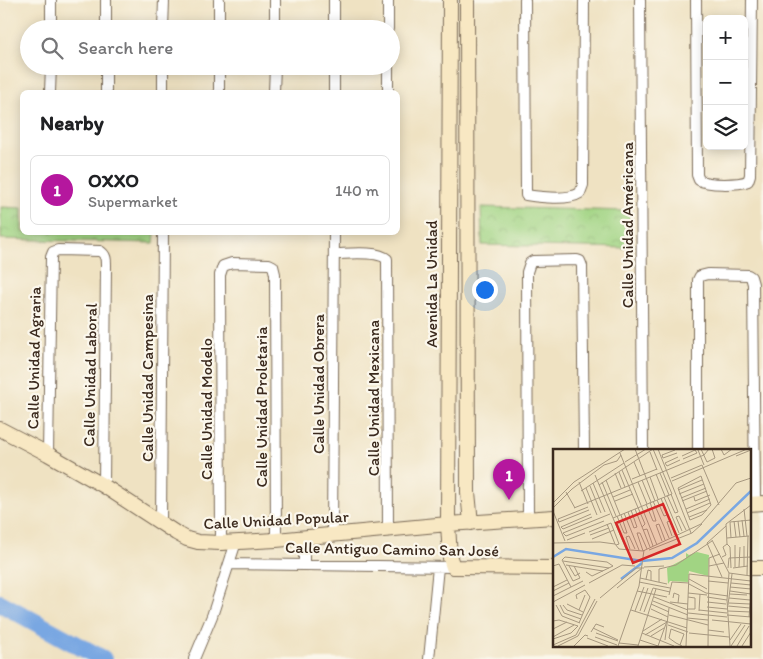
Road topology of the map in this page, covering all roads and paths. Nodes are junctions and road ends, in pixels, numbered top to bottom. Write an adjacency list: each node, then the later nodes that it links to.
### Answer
1 (51, 0): 15 (street)
2 (106, 0): 16 (street)
3 (164, 0): 17 (street)
4 (219, 0): 18 (street)
5 (275, 0): 19 (street)
6 (334, 0): 20 (street)
7 (388, 0): 21 (street)
8 (450, 0): 52 (street, Avenida La Unidad)
9 (467, 0): 50 (street)
10 (525, 0): 11 (street)
11 (584, 0)
12 (640, 0): 43 (street, Calle Unidad Américana)
13 (696, 0): 14 (street)
14 (752, 0)
15 (51, 20)
16 (106, 20)
17 (164, 20)
18 (219, 20)
19 (275, 20)
20 (334, 20)
21 (388, 20)
22 (51, 75): 29 (street)
23 (106, 75): 30 (street)
24 (163, 75): 31 (street)
25 (219, 75): 32 (street)
26 (275, 75): 33 (street)
27 (334, 75): 34 (street)
28 (388, 75): 35 (street)
29 (50, 90)
30 (106, 90)
31 (163, 90)
32 (219, 90)
33 (274, 90)
34 (334, 90)
35 (388, 90)
36 (163, 235): 51 (street, Calle Unidad Campesina)
37 (334, 235): 38 (street, Calle Unidad Obrera)
38 (334, 254): 53 (street, Calle Unidad Mexicana); 54 (street, Calle Unidad Obrera)
39 (50, 263): 45 (street, Calle Unidad Agraria); 46 (street, Calle Unidad Laboral)
40 (220, 275): 56 (street, Calle Unidad Proletaria); 57 (street, Calle Unidad Modelo)
41 (0, 429): 45 (street, Calle Unidad Popular)
42 (584, 449): 49 (street)
43 (643, 449)
44 (698, 449): 47 (street)
45 (48, 454): 46 (street, Calle Unidad Popular)
46 (104, 486): 51 (street, Calle Unidad Popular)
47 (756, 503)
48 (553, 517): 49 (street, Calle Unidad Popular)
49 (528, 519): 50 (street, Calle Unidad Popular)
50 (471, 523): 52 (street, Calle Unidad Popular)
51 (161, 524): 57 (street, Calle Unidad Popular)
52 (448, 524): 53 (street, Calle Unidad Popular); 61 (street, Avenida La Unidad)
53 (388, 530): 54 (street, Calle Unidad Popular)
54 (332, 535): 55 (street, Calle Unidad Popular)
55 (304, 538): 56 (street, Calle Unidad Popular); 60 (street)
56 (276, 540): 58 (street, Calle Unidad Popular)
57 (221, 542): 58 (street, Calle Unidad Popular)
58 (236, 542): 59 (street)
59 (229, 564): 60 (street, Calle Antiguo Camino San José); 66 (street)
60 (304, 565): 62 (street, Calle Antiguo Camino San José)
61 (453, 567): 62 (street, Calle Antiguo Camino San José); 63 (street, Calle Antiguo Camino San José)
62 (438, 568): 67 (street)
63 (553, 568)
64 (750, 568): 65 (street)
65 (763, 568)
66 (194, 659)
67 (429, 659)

